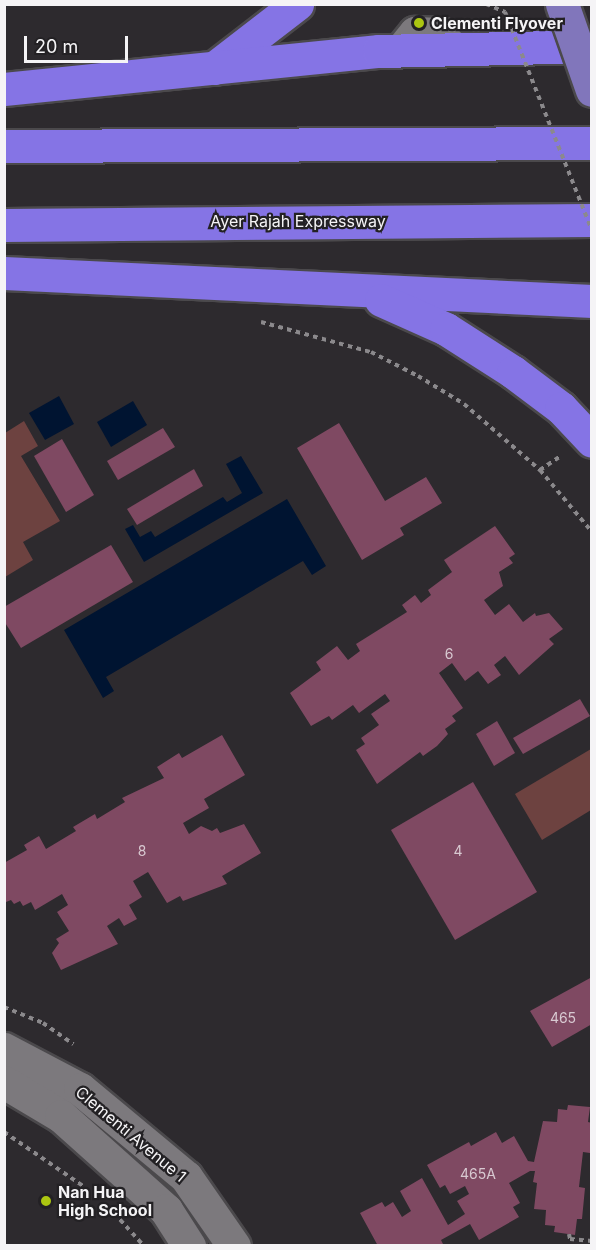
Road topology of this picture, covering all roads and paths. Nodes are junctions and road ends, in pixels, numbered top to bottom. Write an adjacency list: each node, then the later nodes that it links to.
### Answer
1 (297, 4): 5 (highway)
2 (486, 4): 12 (path, bridge)
3 (562, 4): 7 (main road, bridge)
4 (591, 46): 5 (highway)
5 (213, 69): 6 (highway)
6 (4, 89)
7 (591, 90)
8 (591, 143): 9 (highway)
9 (4, 146)
10 (591, 220): 11 (highway, Ayer Rajah Expressway)
11 (4, 225)
12 (591, 231)
13 (4, 273): 14 (highway)
14 (348, 290): 15 (highway); 17 (highway)
15 (591, 301)
16 (252, 319): 18 (path)
17 (590, 439): 18 (path)
18 (540, 470): 19 (path)
19 (591, 531)
20 (4, 1049): 29 (street, Clementi Avenue 1)
21 (4, 1082): 28 (street, Clementi Avenue 1)
22 (4, 1132): 23 (path)
23 (93, 1193)
24 (109, 1208): 27 (path)
25 (569, 1234): 26 (path)
26 (591, 1241)
27 (144, 1245)
28 (189, 1245)
29 (234, 1245)

